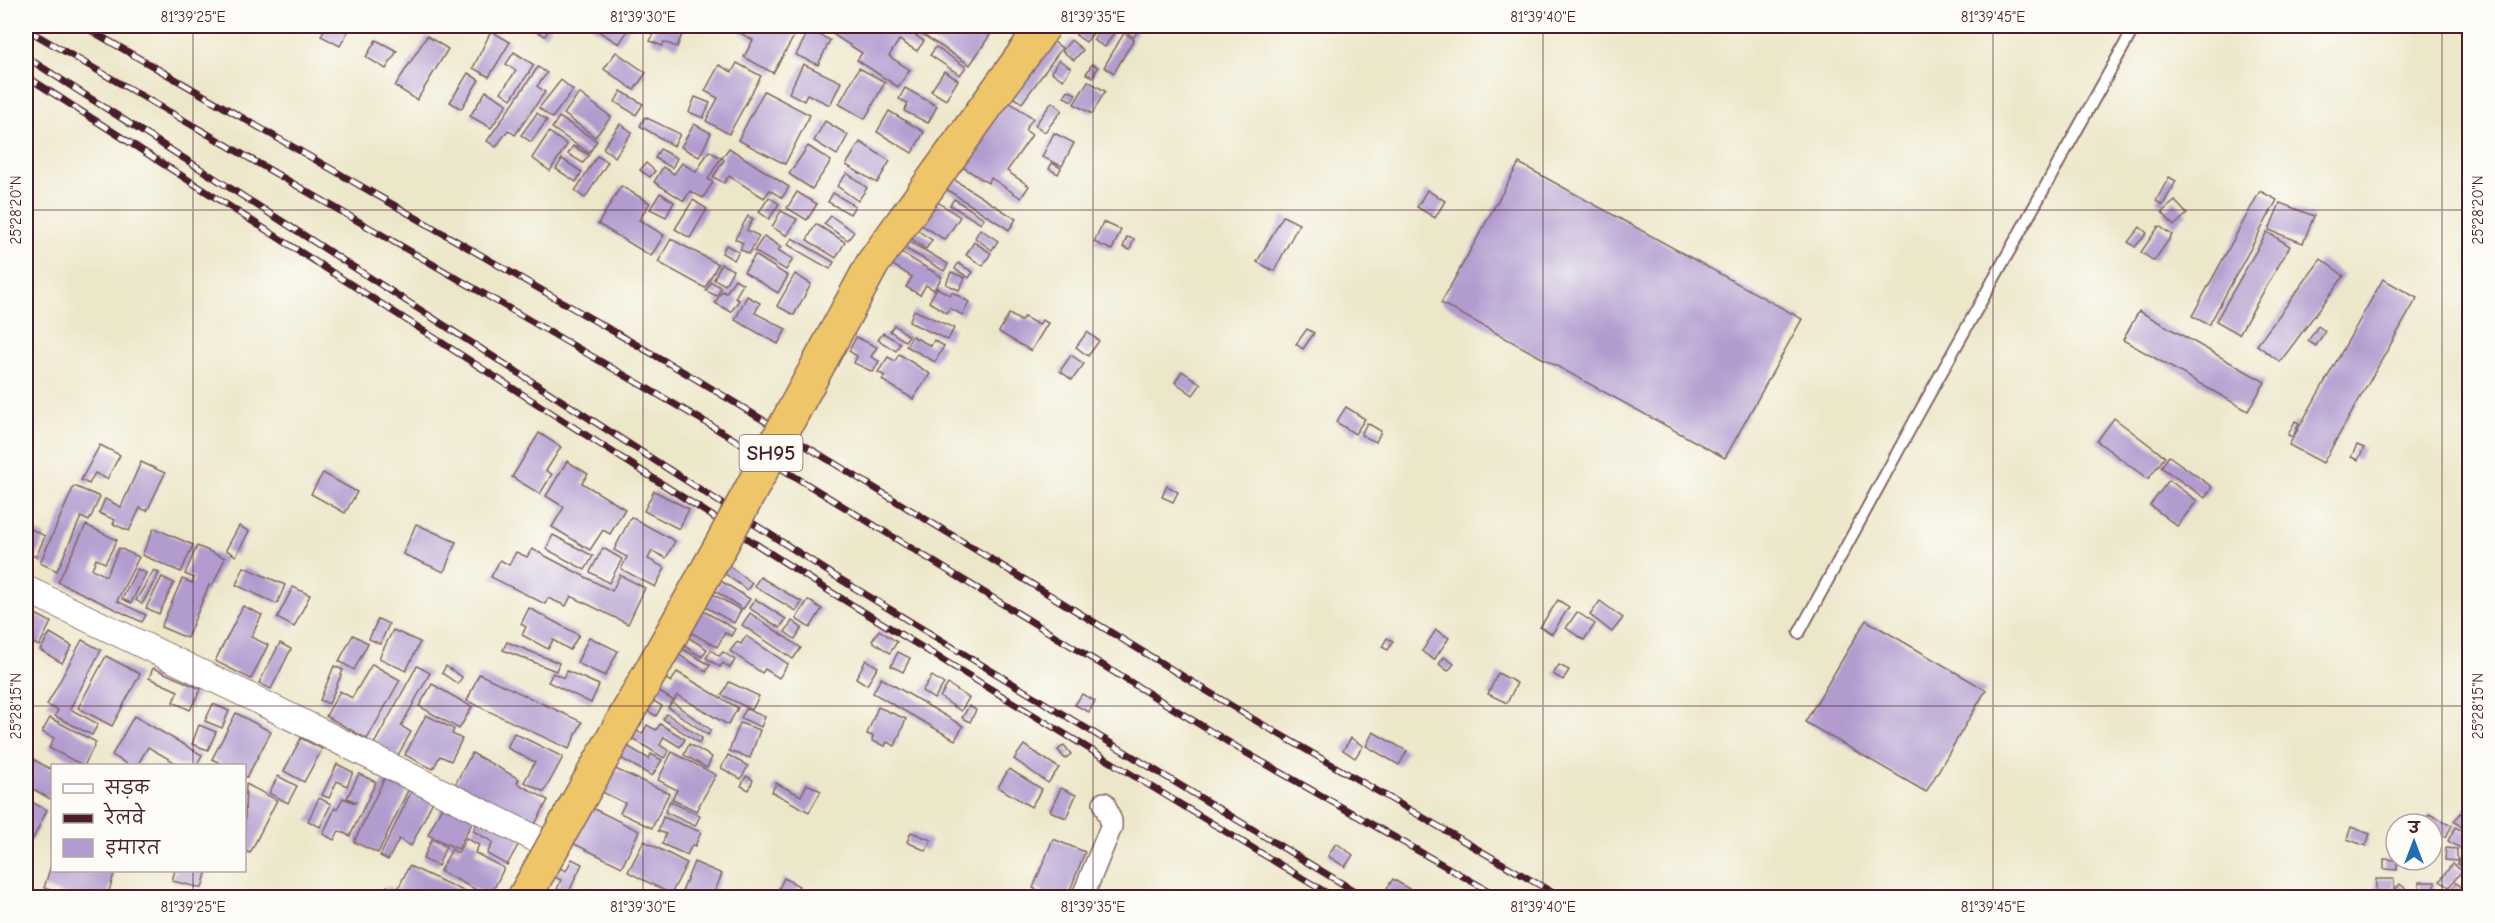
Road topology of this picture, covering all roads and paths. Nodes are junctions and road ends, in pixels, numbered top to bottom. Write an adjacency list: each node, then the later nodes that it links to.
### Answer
1 (1044, 26): 7 (main road, SH95, bridge)
2 (2134, 26): 4 (lane)
3 (26, 589): 6 (street)
4 (1799, 633)
5 (1104, 803): 8 (street)
6 (534, 838)
7 (524, 897)
8 (1082, 897)

